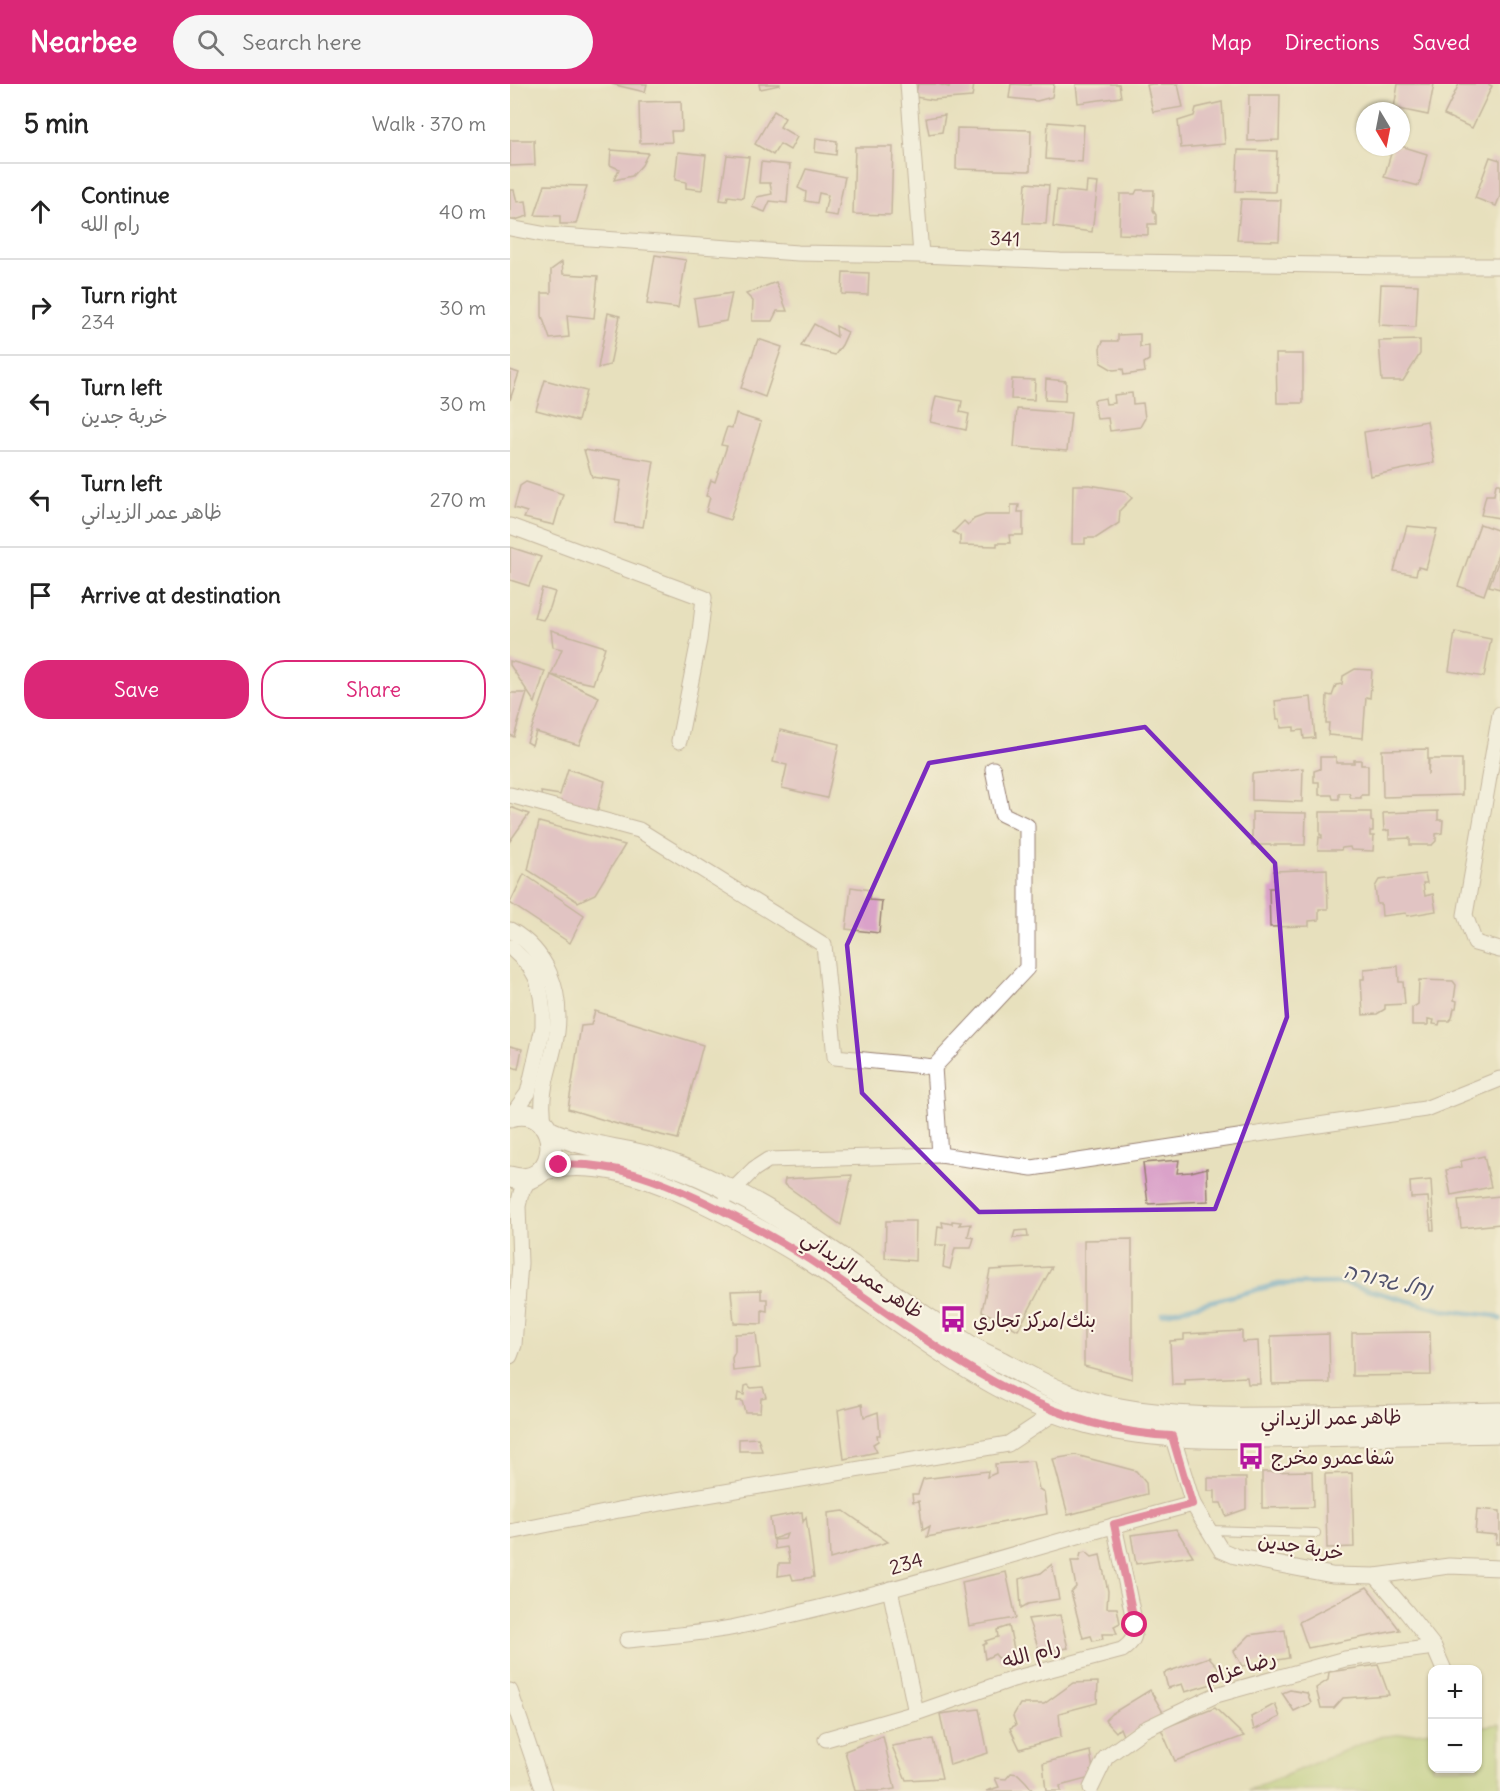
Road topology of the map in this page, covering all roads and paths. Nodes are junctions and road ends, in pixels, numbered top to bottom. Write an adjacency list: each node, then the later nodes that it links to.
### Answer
1 (908, 84): 3 (street)
2 (510, 228): 3 (street, 341)
3 (921, 255): 4 (street, 341)
4 (1500, 266)
5 (510, 526): 7 (street)
6 (1500, 714): 12 (street)
7 (679, 741)
8 (993, 769): 13 (street)
9 (510, 795): 13 (street)
10 (510, 930): 16 (street)
11 (510, 946): 15 (street)
12 (1500, 950)
13 (934, 1067): 17 (street)
14 (1500, 1079): 17 (street)
15 (510, 1116): 16 (main road, ظاهر عمر الزيداني)
16 (546, 1129): 18 (main road); 19 (main road, ظاهر عمر الزيداني)
17 (940, 1155): 19 (street)
18 (528, 1174): 21 (main road, ظاهر عمر الزيداني); 22 (street)
19 (731, 1190): 21 (street); 25 (main road, ظاهر عمر الزيداني)
20 (510, 1206): 22 (street)
21 (718, 1208): 24 (main road, ظاهر عمر الزيداني)
22 (519, 1235): 23 (street)
23 (511, 1349)
24 (1056, 1412): 27 (main road, ظاهر عمر الزيداني); 31 (street)
25 (1500, 1413)
26 (1500, 1431): 27 (main road, ظاهر عمر الزيداني)
27 (1172, 1436): 28 (street, خربة جدين)
28 (1192, 1504): 29 (street, 234); 30 (street, خربة جدين)
29 (1114, 1524): 35 (street, 234); 40 (street, رام الله)
30 (1208, 1530): 32 (lane); 34 (street, خربة جدين)
31 (510, 1532)
32 (1316, 1533)
33 (1500, 1568): 34 (street, خربة جدين)
34 (1376, 1576): 37 (street)
35 (890, 1590): 36 (street, 234); 40 (street)
36 (627, 1640)
37 (1434, 1647): 38 (street); 42 (street, رضا عزام)
38 (1442, 1665)
39 (510, 1691): 43 (street)
40 (916, 1713): 41 (street, رام الله)
41 (826, 1739)
42 (1091, 1788)
43 (544, 1791)

